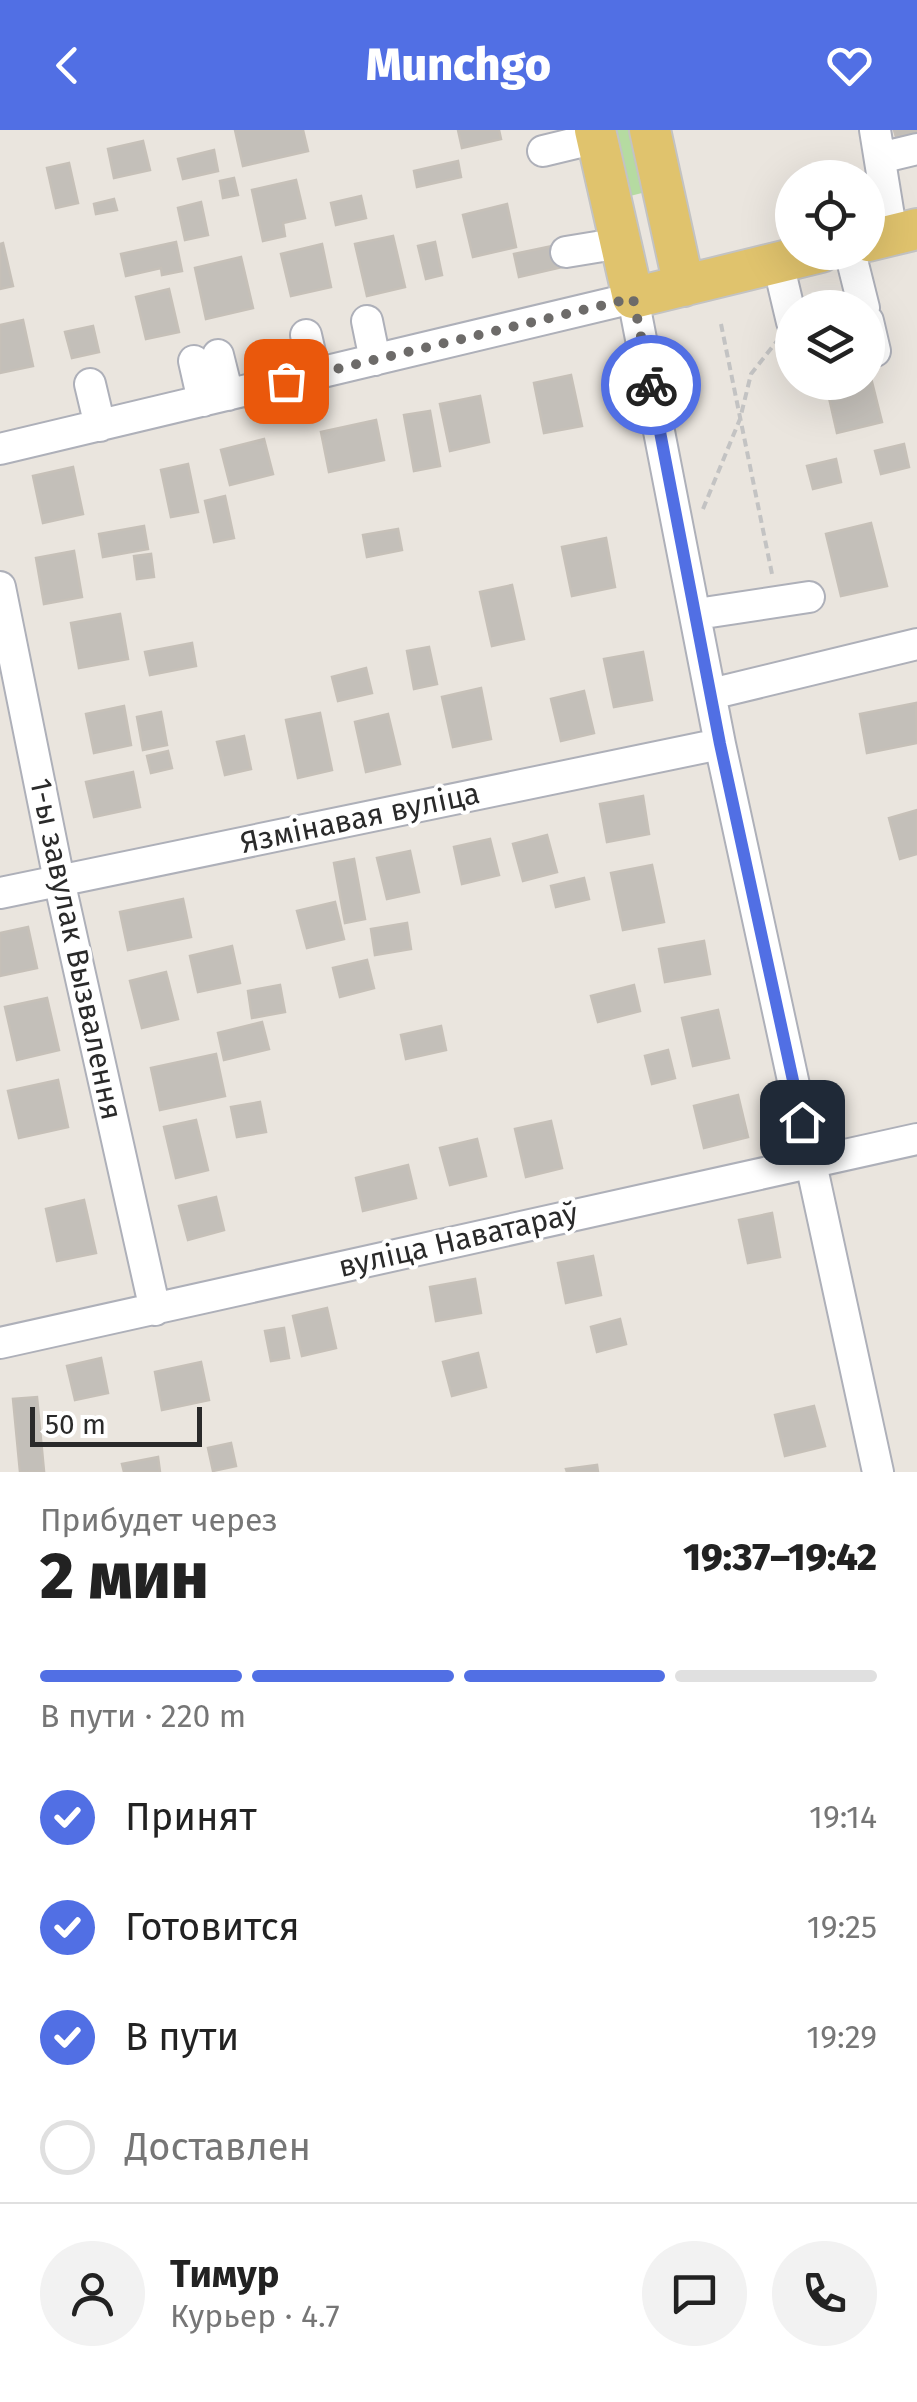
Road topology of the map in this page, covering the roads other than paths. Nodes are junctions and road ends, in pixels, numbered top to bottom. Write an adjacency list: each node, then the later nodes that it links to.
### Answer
1 (650, 130): 10 (main road)
2 (596, 134): 5 (street); 7 (main road)
3 (878, 144): 4 (street); 6 (street)
4 (917, 149)
5 (544, 150)
6 (892, 235)
7 (621, 243): 8 (street); 11 (main road)
8 (566, 252)
9 (775, 264): 10 (main road)
10 (684, 286): 11 (main road)
11 (633, 298): 15 (street); 23 (street)
12 (366, 321): 15 (street)
13 (306, 335): 16 (street)
14 (206, 358): 18 (street)
15 (376, 360): 16 (street)
16 (315, 374): 18 (street)
17 (90, 384): 19 (street)
18 (215, 398): 19 (street)
19 (100, 426): 20 (street)
20 (0, 450)
21 (0, 587): 27 (street, 1-ы завулак Вызвалення)
22 (809, 597): 23 (street)
23 (696, 614): 25 (street)
24 (917, 644): 25 (street)
25 (711, 694): 26 (street)
26 (720, 744): 27 (street, Язмінавая вуліца); 30 (street)
27 (59, 880): 28 (street, Язмінавая вуліца); 31 (street, 1-ы завулак Вызвалення)
28 (0, 893)
29 (917, 1139): 30 (street, вуліца Наватараў)
30 (810, 1160): 31 (street, вуліца Наватараў); 33 (street)
31 (155, 1310): 32 (street, вуліца Наватараў)
32 (0, 1342)
33 (878, 1472)

